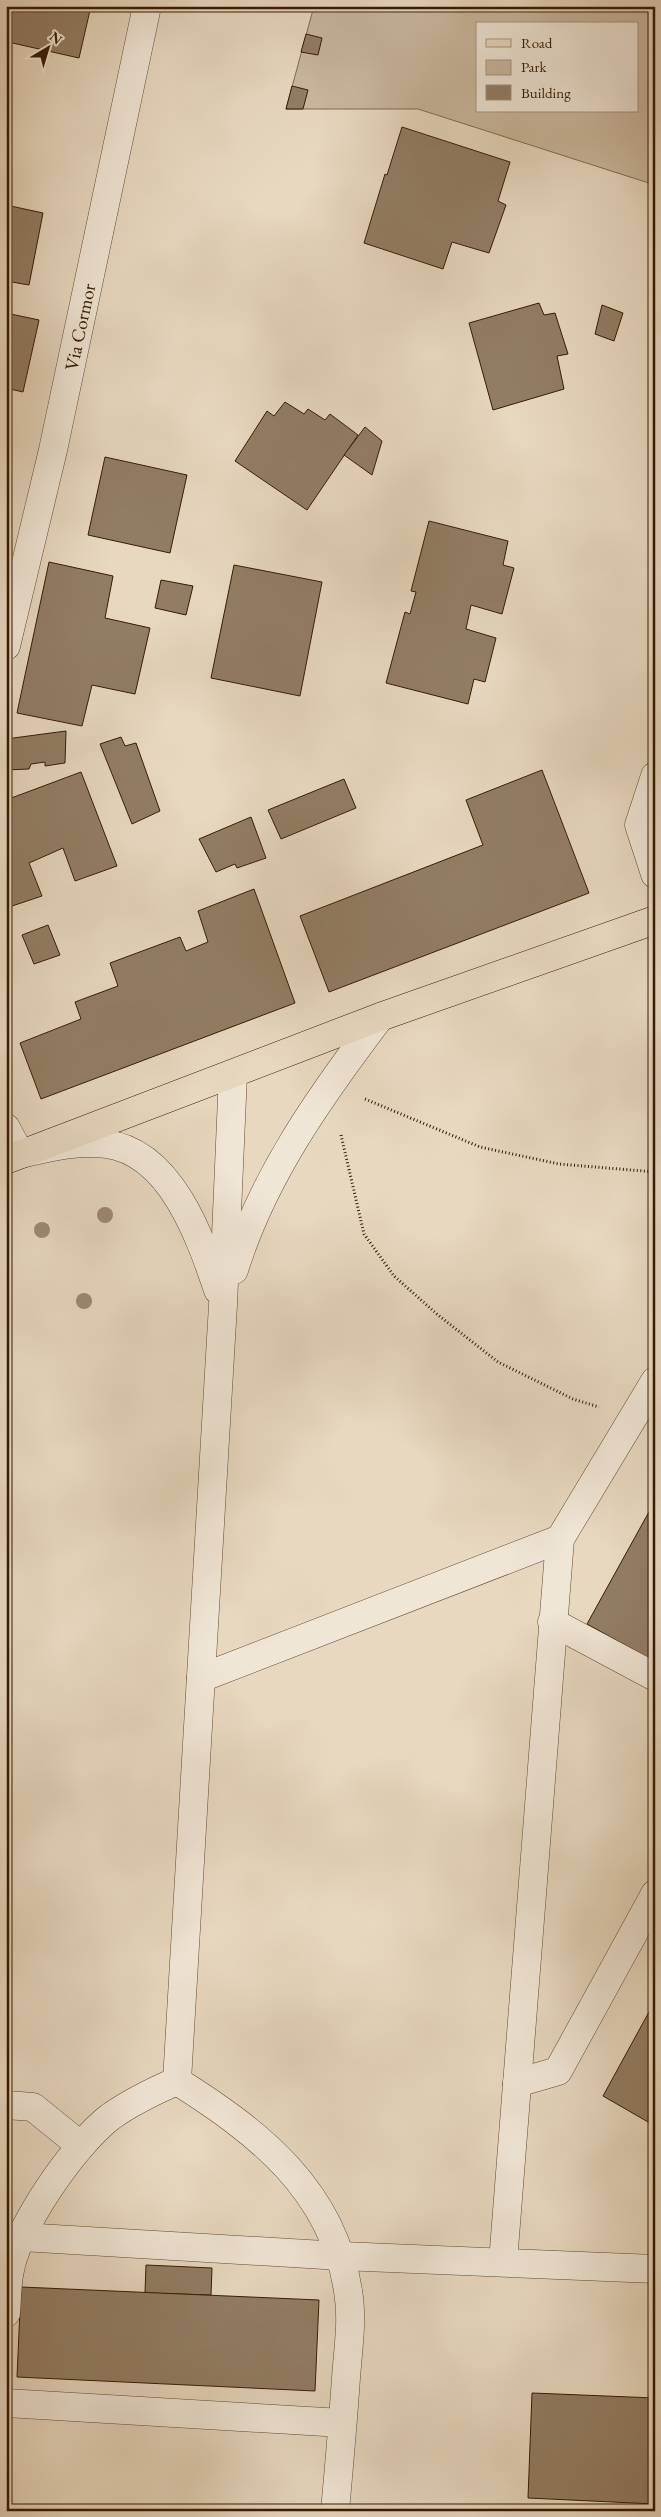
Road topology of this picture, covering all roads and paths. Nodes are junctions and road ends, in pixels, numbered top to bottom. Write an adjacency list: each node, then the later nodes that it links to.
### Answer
1 (147, 6): 2 (street, Via Cormor)
2 (6, 646)
3 (655, 776): 4 (street)
4 (655, 874)
5 (655, 920): 6 (main road)
6 (380, 1017): 7 (main road); 8 (street)
7 (233, 1074): 10 (main road); 12 (street)
8 (330, 1083): 11 (path); 12 (street); 14 (path)
9 (6, 1128): 10 (street)
10 (13, 1157): 12 (street)
11 (655, 1172)
12 (223, 1305): 18 (street)
13 (655, 1381): 14 (street)
14 (632, 1419): 15 (street)
15 (560, 1539): 16 (street); 18 (street)
16 (552, 1622): 17 (street); 21 (street)
17 (655, 1677)
18 (201, 1678): 20 (street)
19 (655, 1894): 21 (street)
20 (177, 2080): 23 (street); 25 (street)
21 (517, 2083): 26 (street)
22 (6, 2105): 23 (street)
23 (80, 2144): 24 (street)
24 (21, 2237): 25 (street); 28 (street)
25 (341, 2256): 26 (street); 30 (street)
26 (503, 2262): 27 (street)
27 (655, 2268)
28 (6, 2313)
29 (6, 2403): 30 (street)
30 (342, 2423): 31 (street)
31 (335, 2511)

